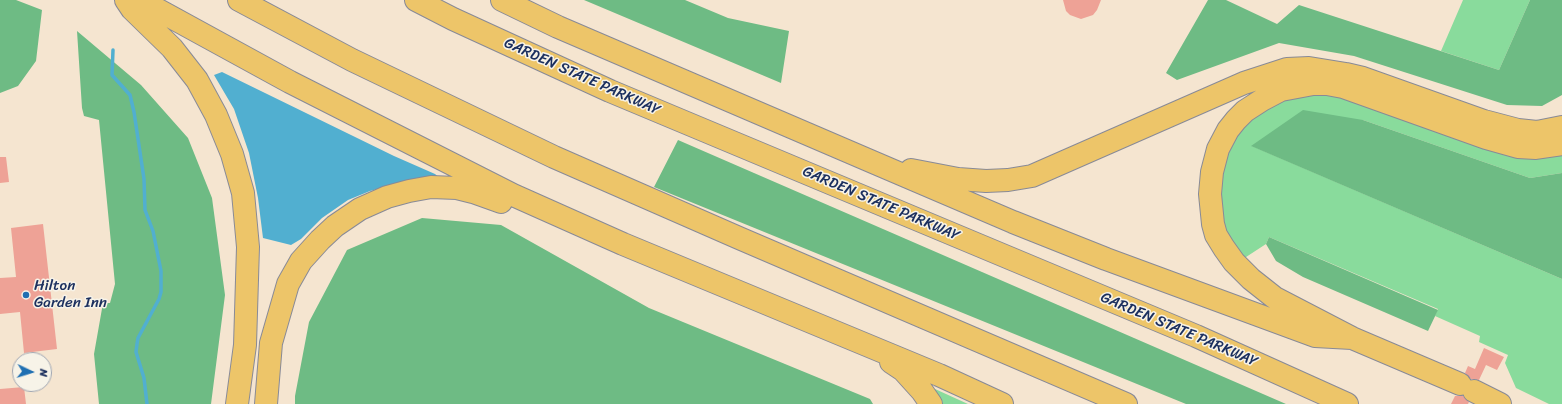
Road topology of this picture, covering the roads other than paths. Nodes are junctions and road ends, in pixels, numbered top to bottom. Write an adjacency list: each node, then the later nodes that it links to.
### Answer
1 (126, 0): 12 (highway)
2 (140, 0): 9 (highway)
3 (239, 0): 16 (highway)
4 (416, 0): 17 (highway, GARDEN STATE PARKWAY)
5 (502, 0): 8 (highway)
6 (1562, 127): 8 (highway)
7 (1562, 144): 10 (highway)
8 (875, 163): 10 (highway)
9 (623, 244): 11 (highway); 13 (highway)
10 (1352, 338): 18 (highway)
11 (872, 348): 14 (highway); 15 (highway)
12 (237, 404)
13 (266, 404)
14 (931, 404)
15 (1002, 404)
16 (1126, 404)
17 (1347, 404)
18 (1500, 404)

